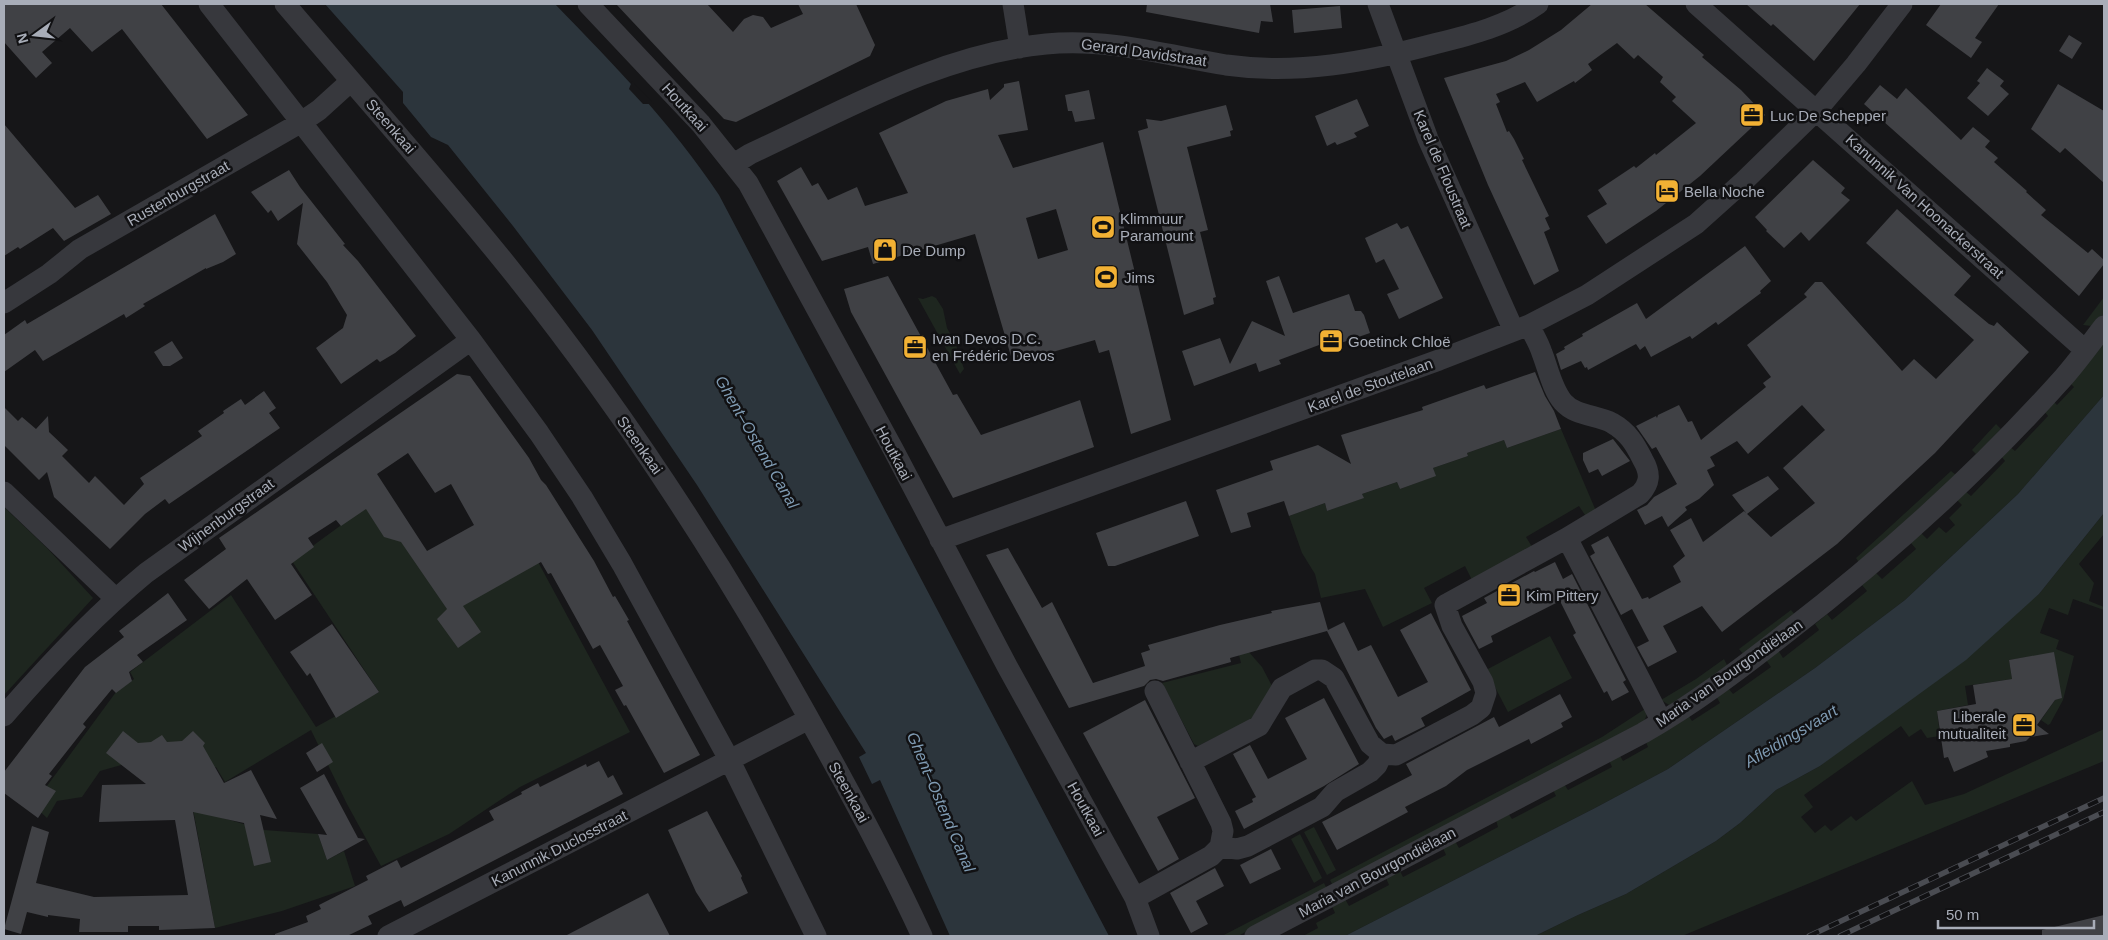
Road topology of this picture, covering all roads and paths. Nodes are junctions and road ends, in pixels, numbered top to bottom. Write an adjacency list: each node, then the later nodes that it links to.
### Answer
1 (209, 4): 13 (street)
2 (285, 4): 11 (street, Steenkaai)
3 (588, 4): 14 (street, Houtkaai)
4 (1013, 4): 9 (street)
5 (1378, 4): 10 (street, Karel de Floustraat)
6 (1538, 4): 10 (street, Gerard Davidstraat)
7 (1696, 4): 12 (street, Kanunnik Van Hoonackerstraat)
8 (1902, 4): 12 (street, Karel de Stoutelaan)
9 (1020, 48): 10 (street, Gerard Davidstraat); 14 (street, Gerard Davidstraat)
10 (1396, 54): 17 (street, Karel de Floustraat)
11 (351, 81): 13 (street, Rustenburgstraat); 26 (street, Steenkaai)
12 (1817, 110): 17 (street, Karel de Stoutelaan); 19 (street, Kanunnik Van Hoonackerstraat)
13 (300, 123): 15 (street, Rustenburgstraat); 18 (street)
14 (734, 164): 22 (street, Houtkaai)
15 (4, 303)
16 (2104, 326): 19 (street, Maria van Bourgondiëlaan)
17 (1522, 328): 21 (street, Karel de Floustraat); 22 (street, Karel de Stoutelaan)
18 (471, 340): 23 (street, Wijnenburgstraat); 29 (street)
19 (2085, 350): 27 (street, Maria van Bourgondiëlaan)
20 (4, 492): 23 (street)
21 (1567, 538): 27 (street); 28 (street)
22 (940, 540): 32 (street, Houtkaai)
23 (115, 598): 25 (street, Wijnenburgstraat)
24 (1155, 691): 30 (street)
25 (4, 716)
26 (809, 719): 29 (street, Kanunnik Duclosstraat); 35 (street, Steenkaai)
27 (1662, 722): 37 (street, Maria van Bourgondiëlaan)
28 (1382, 754): 30 (street); 31 (street)
29 (730, 761): 33 (street, Kanunnik Duclosstraat); 34 (street)
30 (1190, 762): 31 (street)
31 (1220, 847): 32 (street)
32 (1135, 898): 36 (street, Houtkaai)
33 (388, 936)
34 (816, 936)
35 (922, 936)
36 (1149, 936)
37 (1255, 936)

